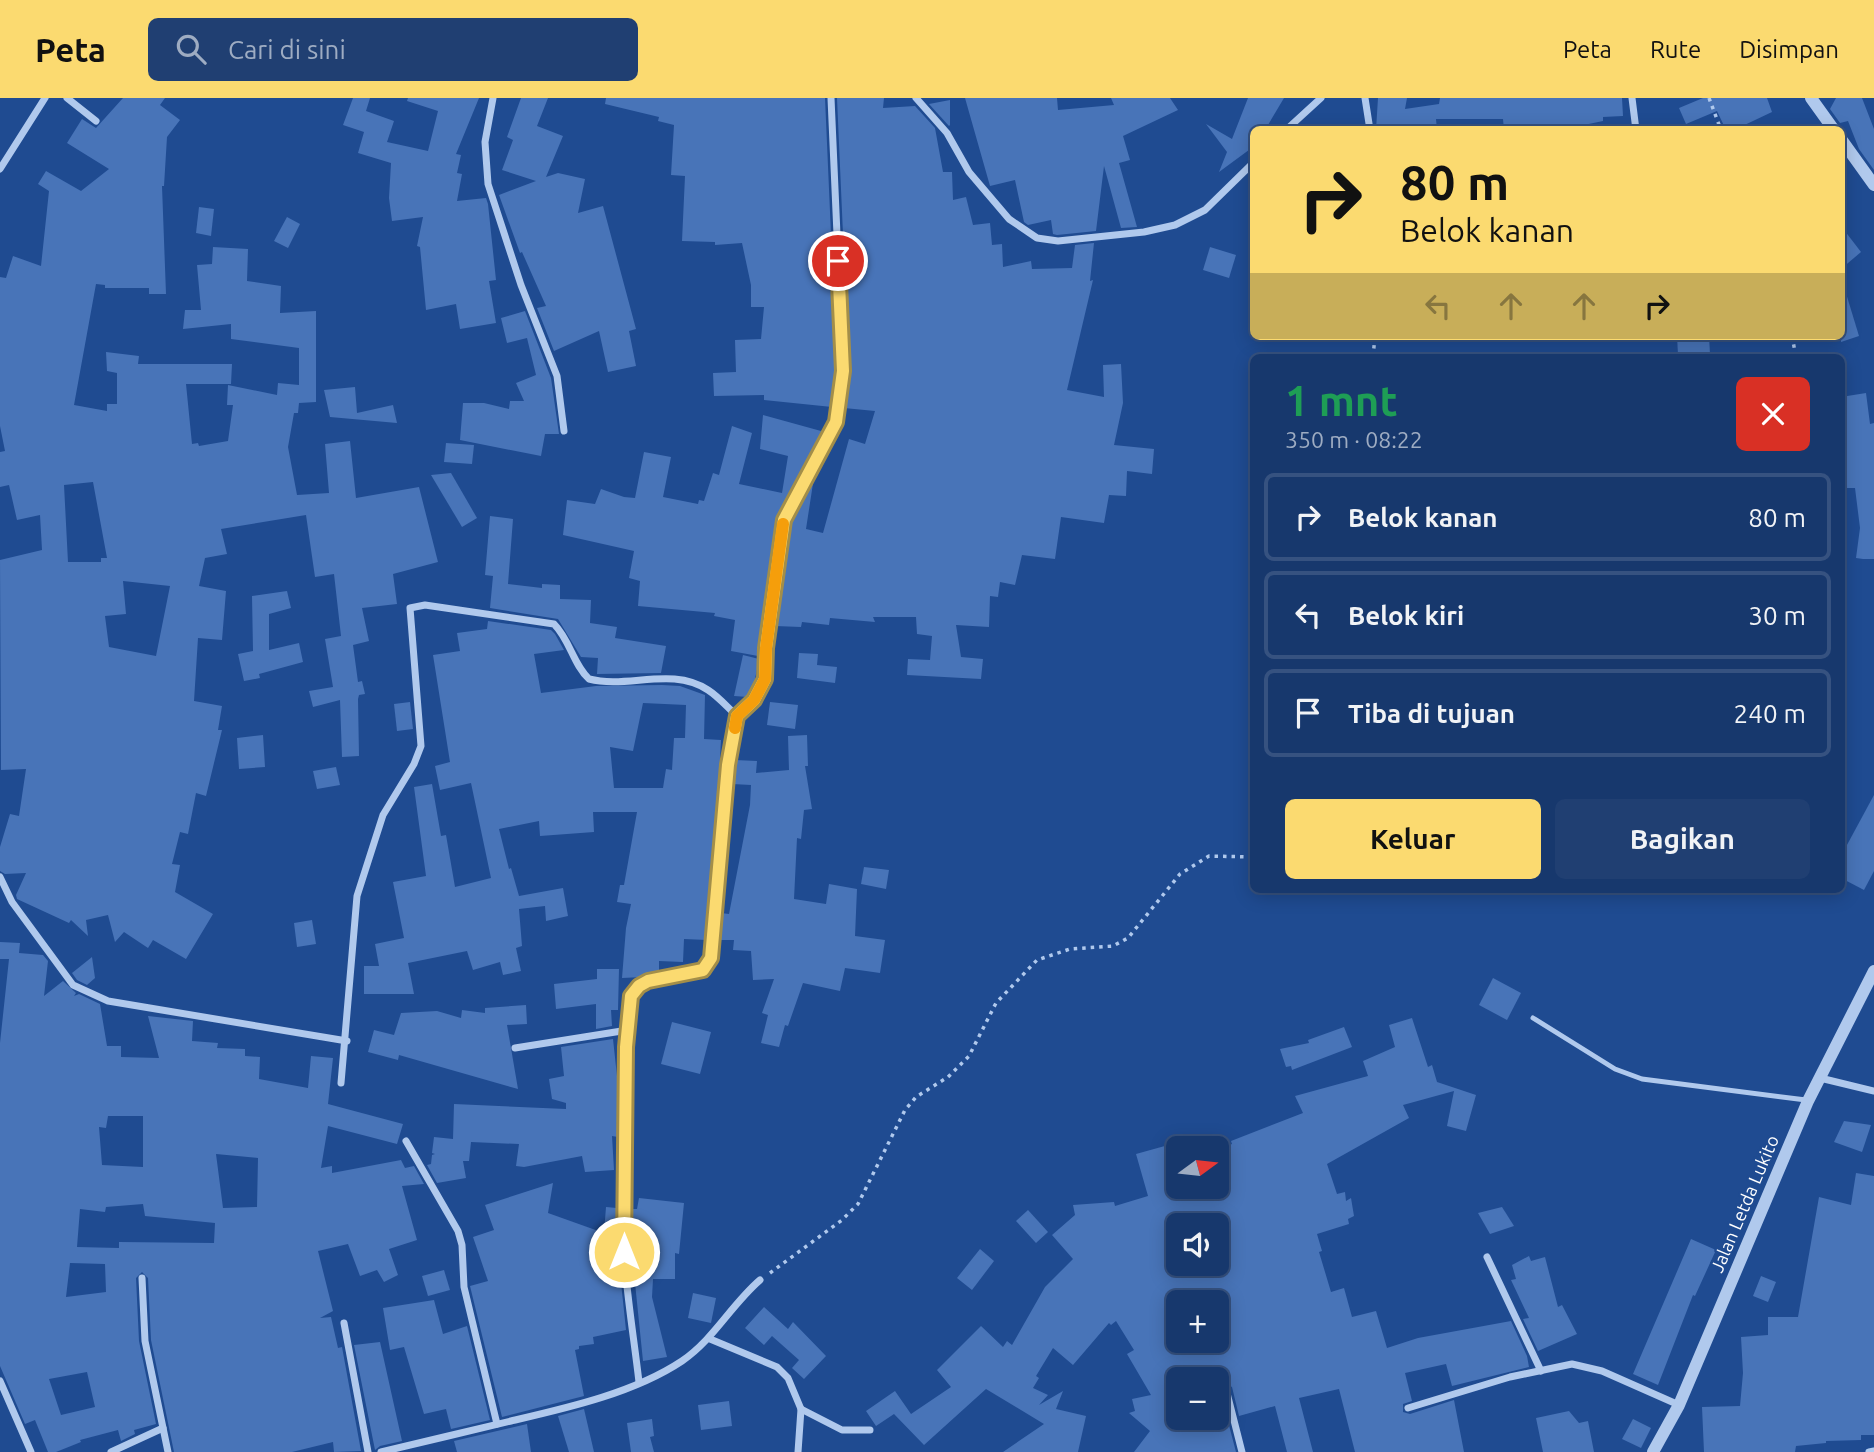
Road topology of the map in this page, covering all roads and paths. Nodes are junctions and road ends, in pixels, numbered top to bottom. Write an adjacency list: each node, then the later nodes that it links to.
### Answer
1 (45, 98): 19 (street)
2 (66, 98): 11 (street)
3 (494, 98): 21 (street)
4 (831, 98): 22 (street)
5 (916, 98): 18 (street)
6 (1321, 98): 12 (street)
7 (1365, 98): 13 (street)
8 (1632, 98): 14 (street)
9 (1709, 98): 15 (path)
10 (1811, 98): 16 (street)
11 (96, 121)
12 (1290, 126)
13 (1369, 126)
14 (1636, 126)
15 (1720, 126)
16 (1831, 126)
17 (1845, 145): 20 (street)
18 (1250, 166)
19 (0, 169)
20 (1874, 185)
21 (564, 431)
22 (737, 716): 27 (street); 28 (street)
23 (1250, 857): 37 (path)
24 (0, 877): 28 (street)
25 (1874, 971): 30 (street, Jalan Letda Lukito)
26 (1533, 1018): 33 (lane)
27 (628, 1030): 29 (street); 42 (street)
28 (347, 1041): 31 (street)
29 (515, 1048)
30 (1820, 1077): 32 (street); 33 (street, Jalan Letda Lukito)
31 (341, 1083)
32 (1874, 1091)
33 (1808, 1101): 44 (street, Jalan Letda Lukito)
34 (406, 1141): 47 (street)
35 (1487, 1256): 40 (street)
36 (142, 1278): 48 (street)
37 (760, 1280): 39 (street)
38 (344, 1323): 53 (street)
39 (710, 1339): 42 (street); 46 (street)
40 (1541, 1371): 44 (street); 45 (street)
41 (0, 1381): 50 (street)
42 (639, 1382): 47 (street)
43 (1229, 1402): 56 (street)
44 (1679, 1405): 57 (street, Jalan Letda Lukito)
45 (1408, 1408)
46 (801, 1409): 49 (street); 55 (street)
47 (497, 1424): 54 (street)
48 (163, 1429): 51 (street); 52 (street)
49 (870, 1430)
50 (31, 1452)
51 (111, 1452)
52 (168, 1452)
53 (368, 1452)
54 (381, 1452)
55 (798, 1452)
56 (1242, 1452)
57 (1653, 1452)

